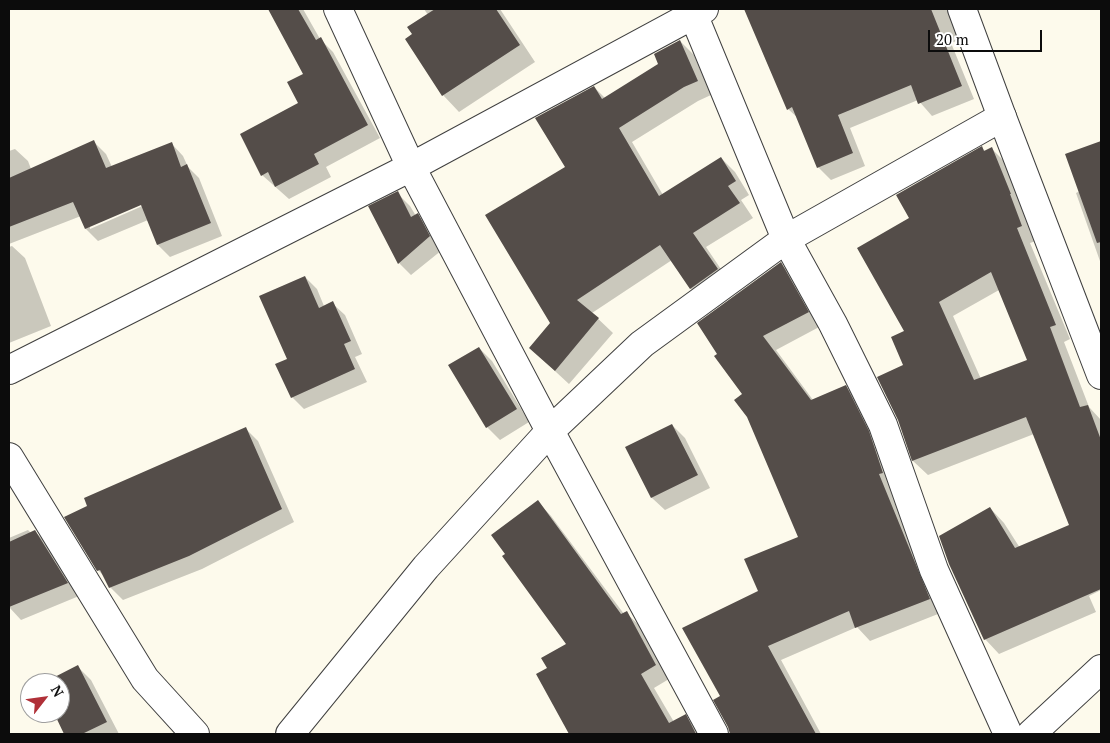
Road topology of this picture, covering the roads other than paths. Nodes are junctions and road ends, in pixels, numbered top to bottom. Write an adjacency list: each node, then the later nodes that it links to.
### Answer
1 (338, 9): 5 (street)
2 (962, 9): 4 (street)
3 (696, 10): 5 (street); 6 (street)
4 (1002, 117): 6 (street); 8 (street)
5 (411, 167): 7 (street); 9 (street)
6 (786, 238): 9 (street); 15 (street)
7 (9, 370)
8 (1101, 375)
9 (550, 431): 13 (street); 14 (street)
10 (9, 457): 12 (street)
11 (1101, 670): 16 (street)
12 (195, 734)
13 (290, 734)
14 (714, 734)
15 (1008, 734)
16 (1031, 734)

